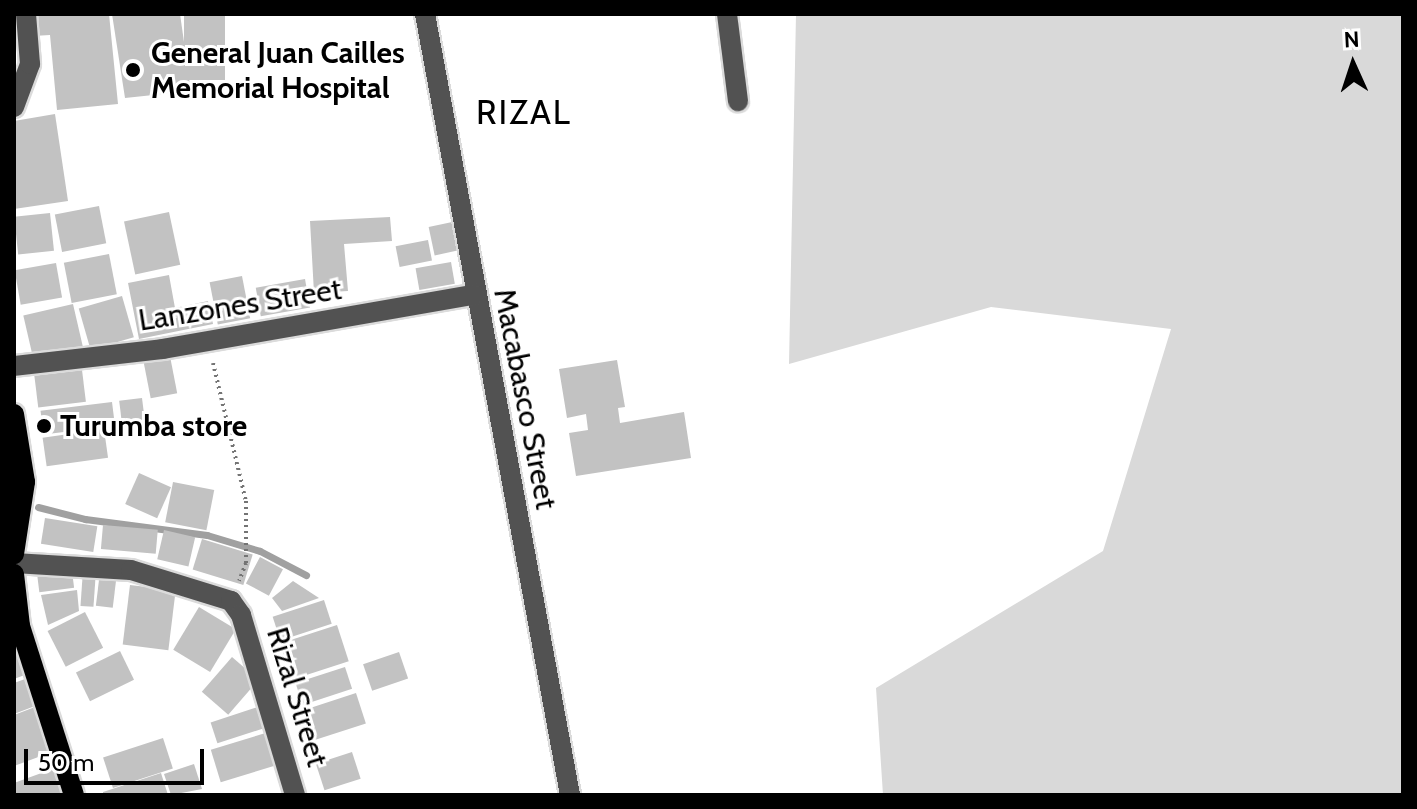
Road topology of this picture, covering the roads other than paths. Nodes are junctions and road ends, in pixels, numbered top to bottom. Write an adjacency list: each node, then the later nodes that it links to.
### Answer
1 (26, 14): 5 (street)
2 (425, 14): 6 (street, Macabasco Street)
3 (727, 14): 4 (street)
4 (738, 101)
5 (14, 107)
6 (474, 295): 7 (street, Lanzones Street); 14 (street, Macabasco Street)
7 (14, 366)
8 (14, 414): 9 (main road)
9 (14, 554)
10 (14, 563): 13 (street, Rizal Street)
11 (14, 574): 12 (main road)
12 (74, 795)
13 (295, 795)
14 (570, 795)

